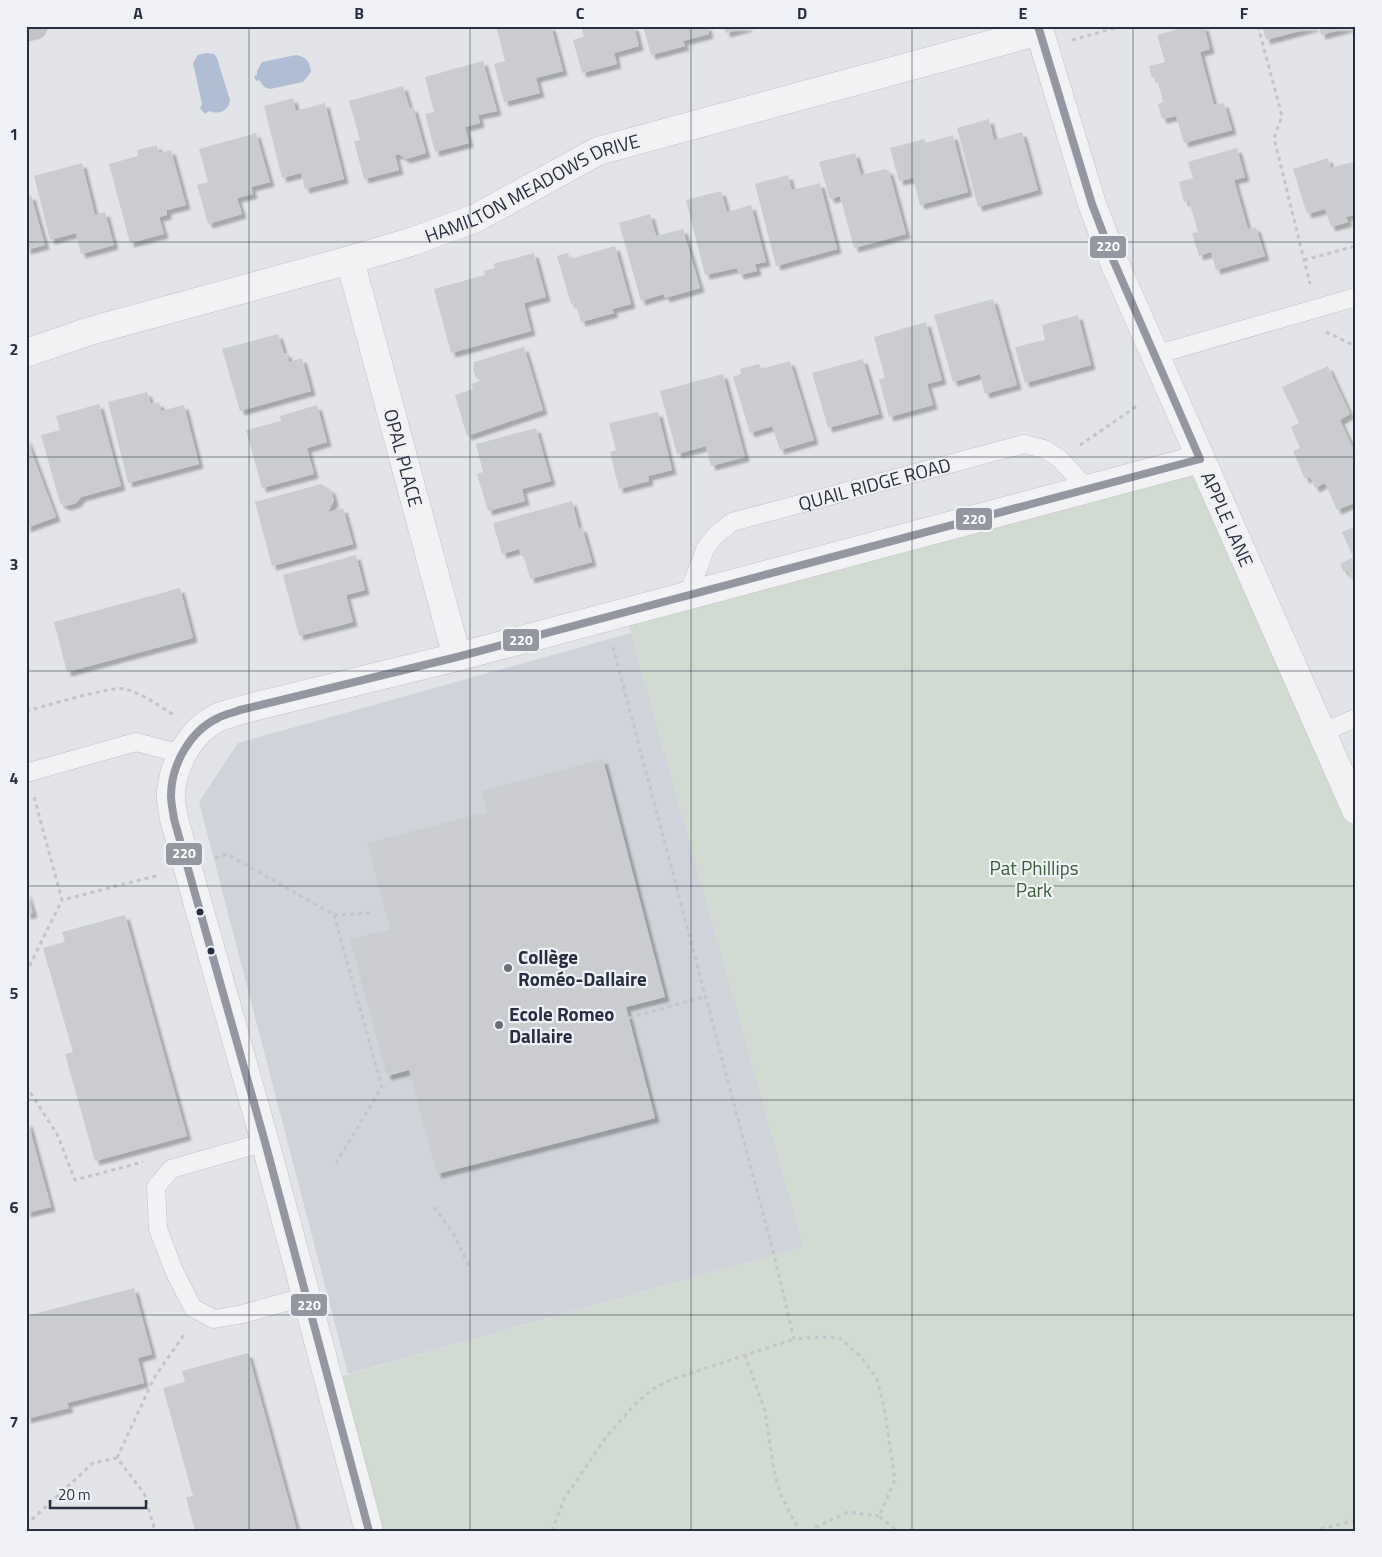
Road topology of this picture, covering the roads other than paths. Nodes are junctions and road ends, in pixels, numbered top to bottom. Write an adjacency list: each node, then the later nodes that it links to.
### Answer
1 (34, 26): 2 (street)
2 (26, 28)
3 (1039, 28): 4 (street, HAMILTON MEADOWS DRIVE); 7 (street, APPLE LANE)
4 (350, 260): 6 (street, HAMILTON MEADOWS DRIVE); 11 (street, OPAL PLACE)
5 (1356, 297): 7 (lane)
6 (26, 353)
7 (1155, 355): 8 (street, APPLE LANE)
8 (1200, 459): 9 (street); 13 (street, APPLE LANE)
9 (1087, 489): 10 (street); 10 (lane, QUAIL RIDGE ROAD)
10 (688, 595): 11 (street)
11 (457, 657): 14 (street)
12 (1356, 718): 13 (lane)
13 (1321, 733): 16 (street, APPLE LANE)
14 (182, 754): 15 (lane); 17 (street)
15 (27, 773)
16 (1356, 810)
17 (265, 1142): 18 (street); 18 (lane)
18 (307, 1296): 19 (street)
19 (369, 1531)

